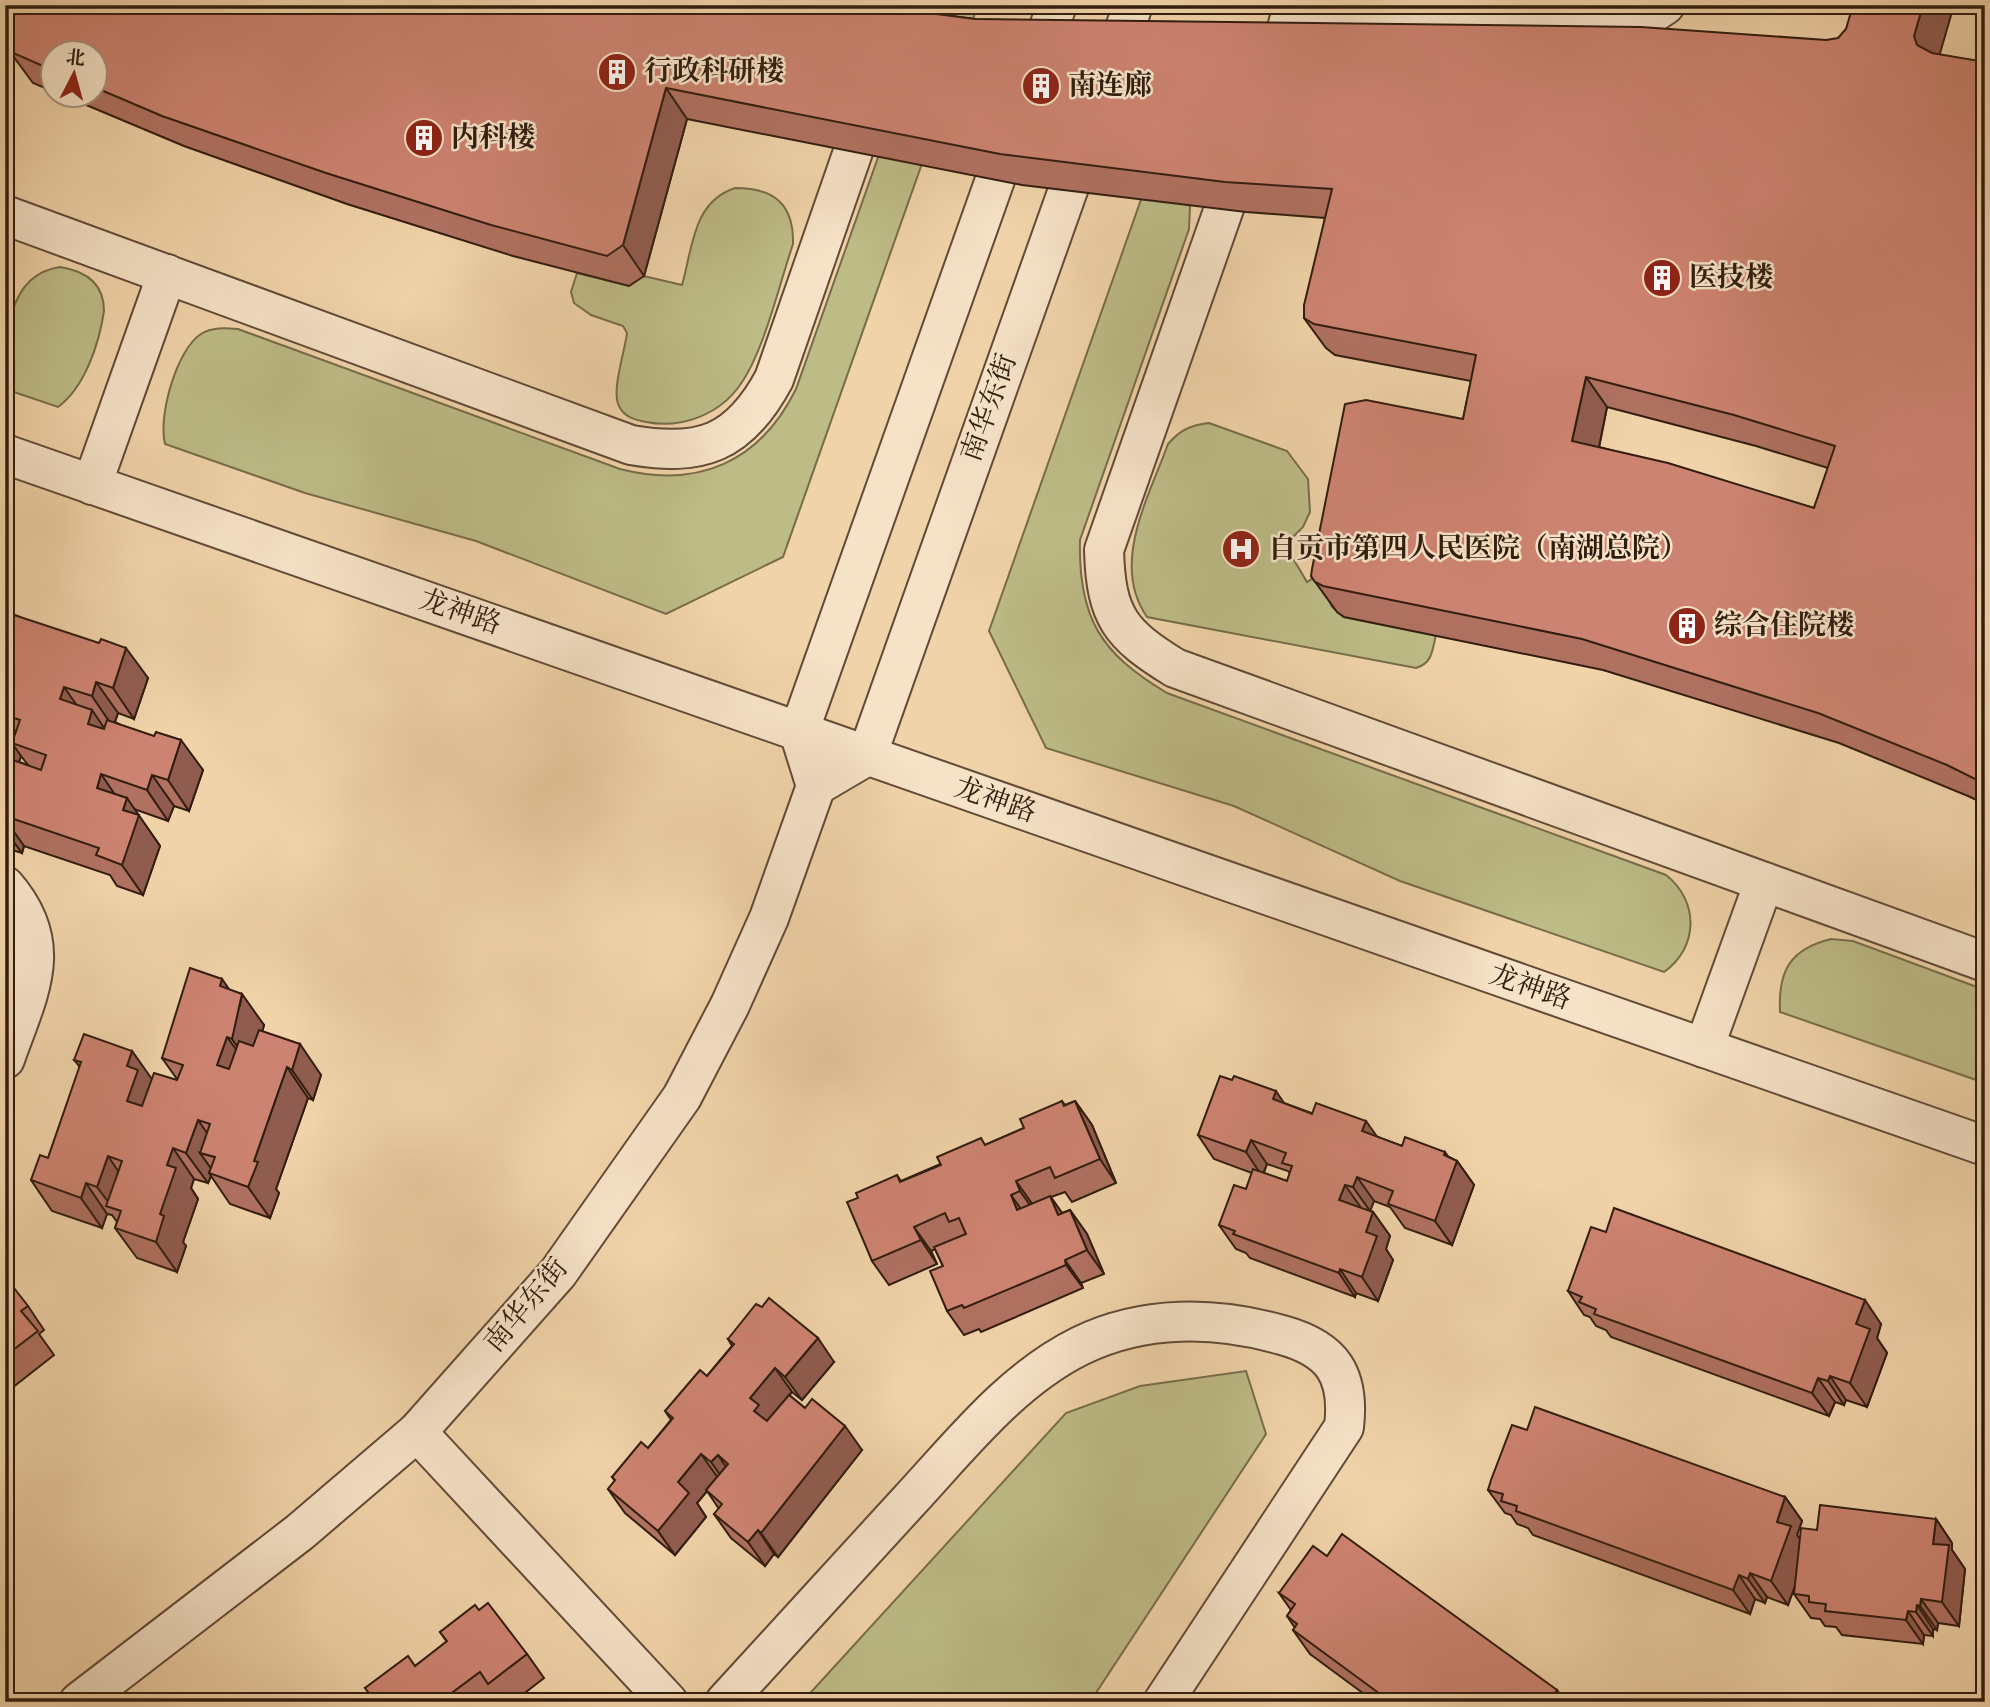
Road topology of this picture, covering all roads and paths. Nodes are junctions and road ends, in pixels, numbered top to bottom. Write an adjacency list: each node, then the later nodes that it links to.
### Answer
1 (904, 5): 9 (street)
2 (1056, 5): 12 (street)
3 (1133, 5): 13 (street, 南华东街)
4 (1665, 5): 5 (street)
5 (1292, 13): 7 (street)
6 (1194, 169): 7 (street)
7 (1233, 182): 15 (street)
8 (5, 215): 9 (street)
9 (167, 275): 11 (street)
10 (5, 454): 11 (street, 龙神路)
11 (92, 485): 12 (street, 龙神路)
12 (799, 732): 13 (street, 龙神路); 14 (street)
13 (867, 756): 14 (street); 18 (street, 龙神路)
14 (817, 786): 21 (street, 南华东街)
15 (1764, 882): 17 (street); 18 (street)
16 (5, 886): 19 (street)
17 (1985, 962)
18 (1704, 1048): 20 (street, 龙神路)
19 (5, 1059)
20 (1985, 1146)
21 (417, 1432): 22 (street, 南华东街); 23 (street)
22 (79, 1702)
23 (668, 1702)
24 (725, 1702): 25 (street)
25 (1163, 1702)

